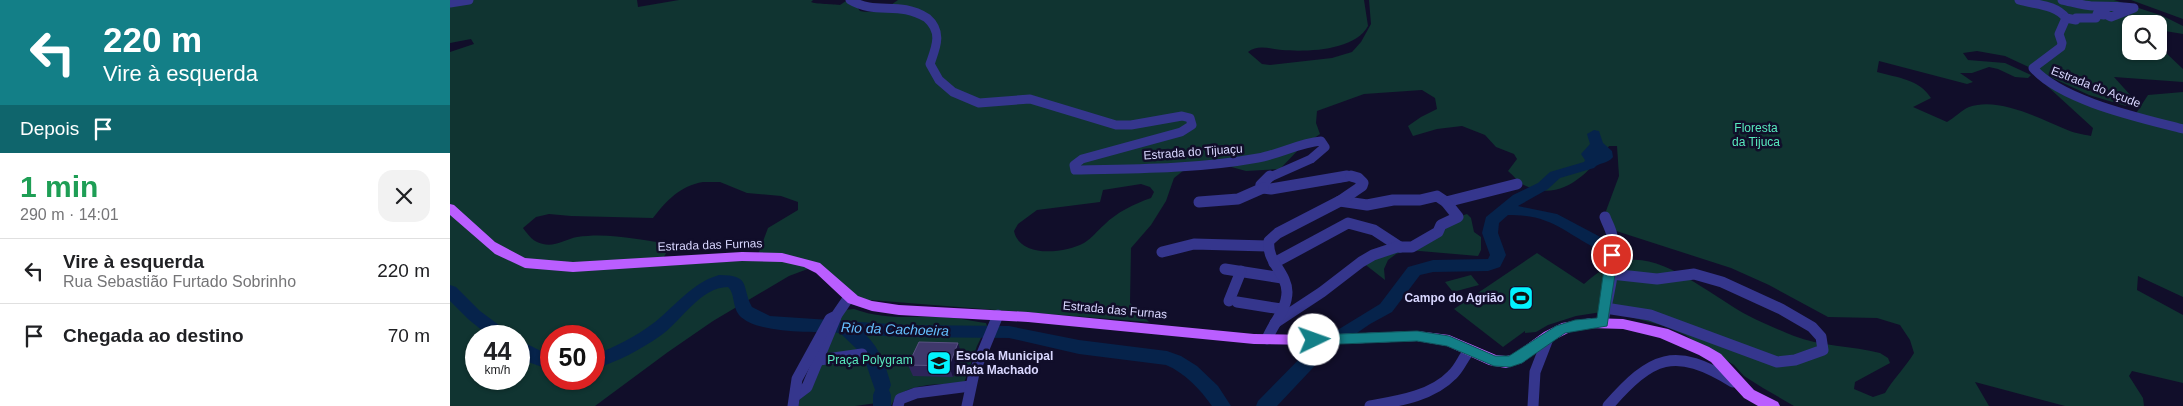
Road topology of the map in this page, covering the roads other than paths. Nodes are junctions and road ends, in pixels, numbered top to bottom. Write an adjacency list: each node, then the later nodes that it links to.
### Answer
1 (468, 0): 5 (street)
2 (850, 0): 9 (street, Estrada do Tijuaçu)
3 (2019, 0): 6 (street)
4 (2062, 0): 6 (street)
5 (450, 3)
6 (2066, 18): 7 (street, Estrada do Açude)
7 (2183, 128)
8 (1517, 184): 12 (street)
9 (1263, 188): 10 (street); 11 (street)
10 (1340, 201): 12 (street); 15 (street)
11 (1198, 202)
12 (1446, 202): 16 (street)
13 (450, 208): 23 (main road, Estrada das Furnas)
14 (1605, 217): 21 (street)
15 (1267, 246): 17 (street); 18 (street)
16 (1400, 247): 18 (street); 28 (street)
17 (1162, 252)
18 (1274, 263): 22 (street)
19 (1225, 269): 20 (street)
20 (1241, 271): 22 (street); 24 (street)
21 (1611, 274): 25 (street); 25 (street)
22 (1282, 278): 24 (street)
23 (848, 297): 26 (main road, Estrada das Furnas); 27 (street)
24 (1281, 310): 28 (street)
25 (1604, 315): 29 (main road, Estrada das Furnas); 35 (main road, Estrada das Furnas)
26 (996, 320): 30 (main road, Estrada das Furnas); 34 (street)
27 (832, 322): 33 (street); 36 (street)
28 (1274, 324): 30 (street)
29 (1549, 336): 31 (main road, Estrada das Furnas); 40 (street)
30 (1267, 339): 31 (main road, Estrada das Furnas)
31 (1470, 350): 39 (street)
32 (862, 354): 33 (street)
33 (819, 360): 36 (street)
34 (970, 386): 37 (street); 38 (street)
35 (1742, 388): 41 (street); 42 (main road, Estrada das Furnas)
36 (794, 401)
37 (898, 406)
38 (967, 406)
39 (1370, 406)
40 (1533, 406)
41 (1608, 406)
42 (1772, 406)

